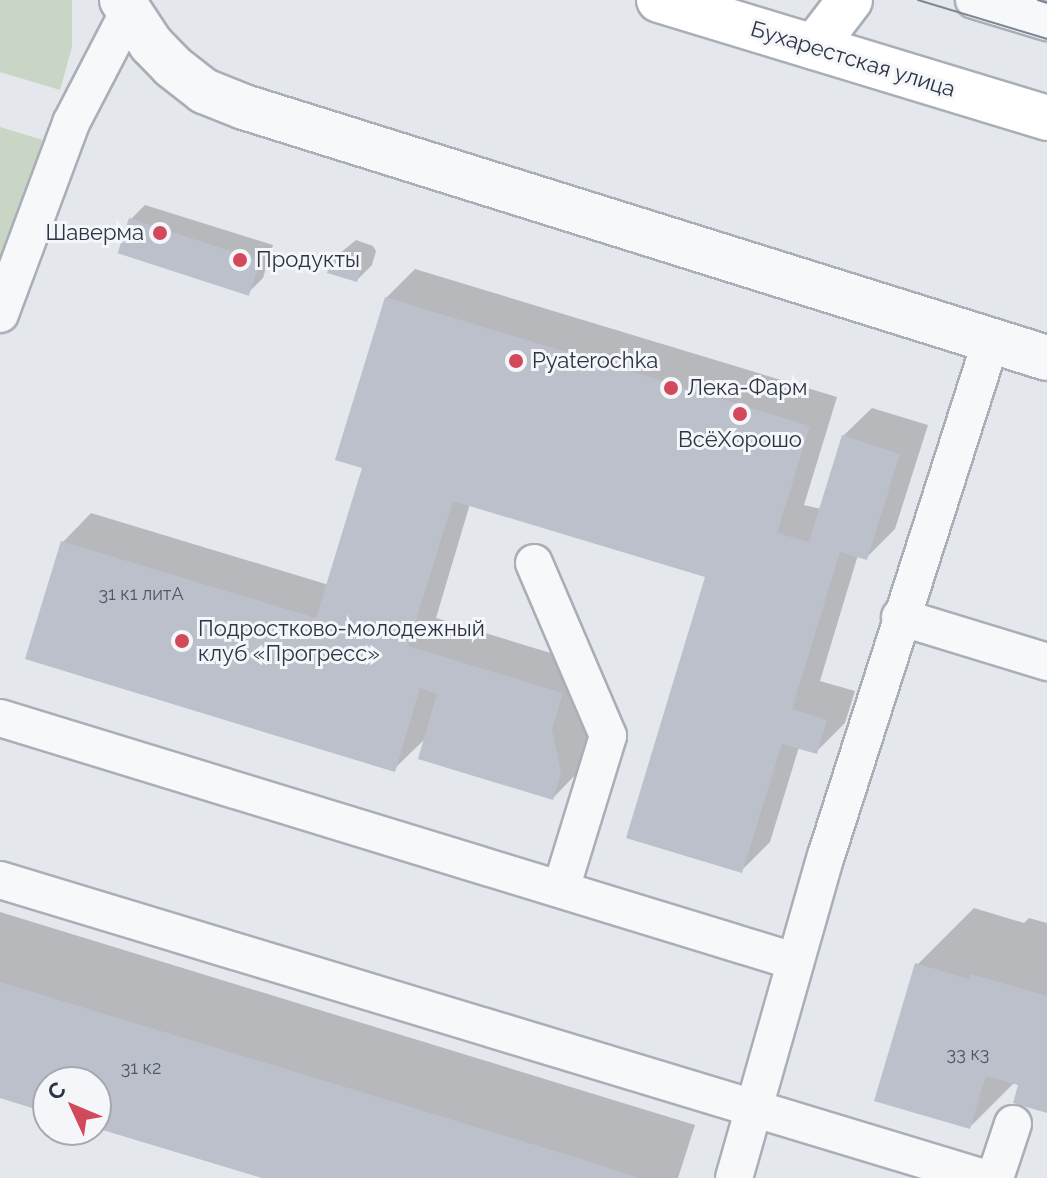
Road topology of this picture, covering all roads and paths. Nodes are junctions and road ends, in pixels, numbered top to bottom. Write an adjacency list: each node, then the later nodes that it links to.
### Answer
1 (659, 0): 6 (main road, Бухарестская улица)
2 (850, 0): 6 (main road)
3 (974, 0): 5 (lane)
4 (126, 6): 8 (lane); 9 (street)
5 (1047, 22)
6 (814, 47): 7 (main road, Бухарестская улица)
7 (1047, 118)
8 (0, 314)
9 (991, 341): 10 (street); 12 (lane)
10 (1047, 358)
11 (534, 563): 16 (lane)
12 (900, 617): 13 (lane); 17 (lane)
13 (1047, 662)
14 (0, 718): 16 (lane)
15 (0, 880): 18 (lane)
16 (561, 889): 17 (lane)
17 (794, 961): 18 (lane)
18 (755, 1110): 20 (lane); 21 (lane)
19 (1013, 1124): 22 (lane)
20 (734, 1178)
21 (984, 1178)
22 (995, 1178)

